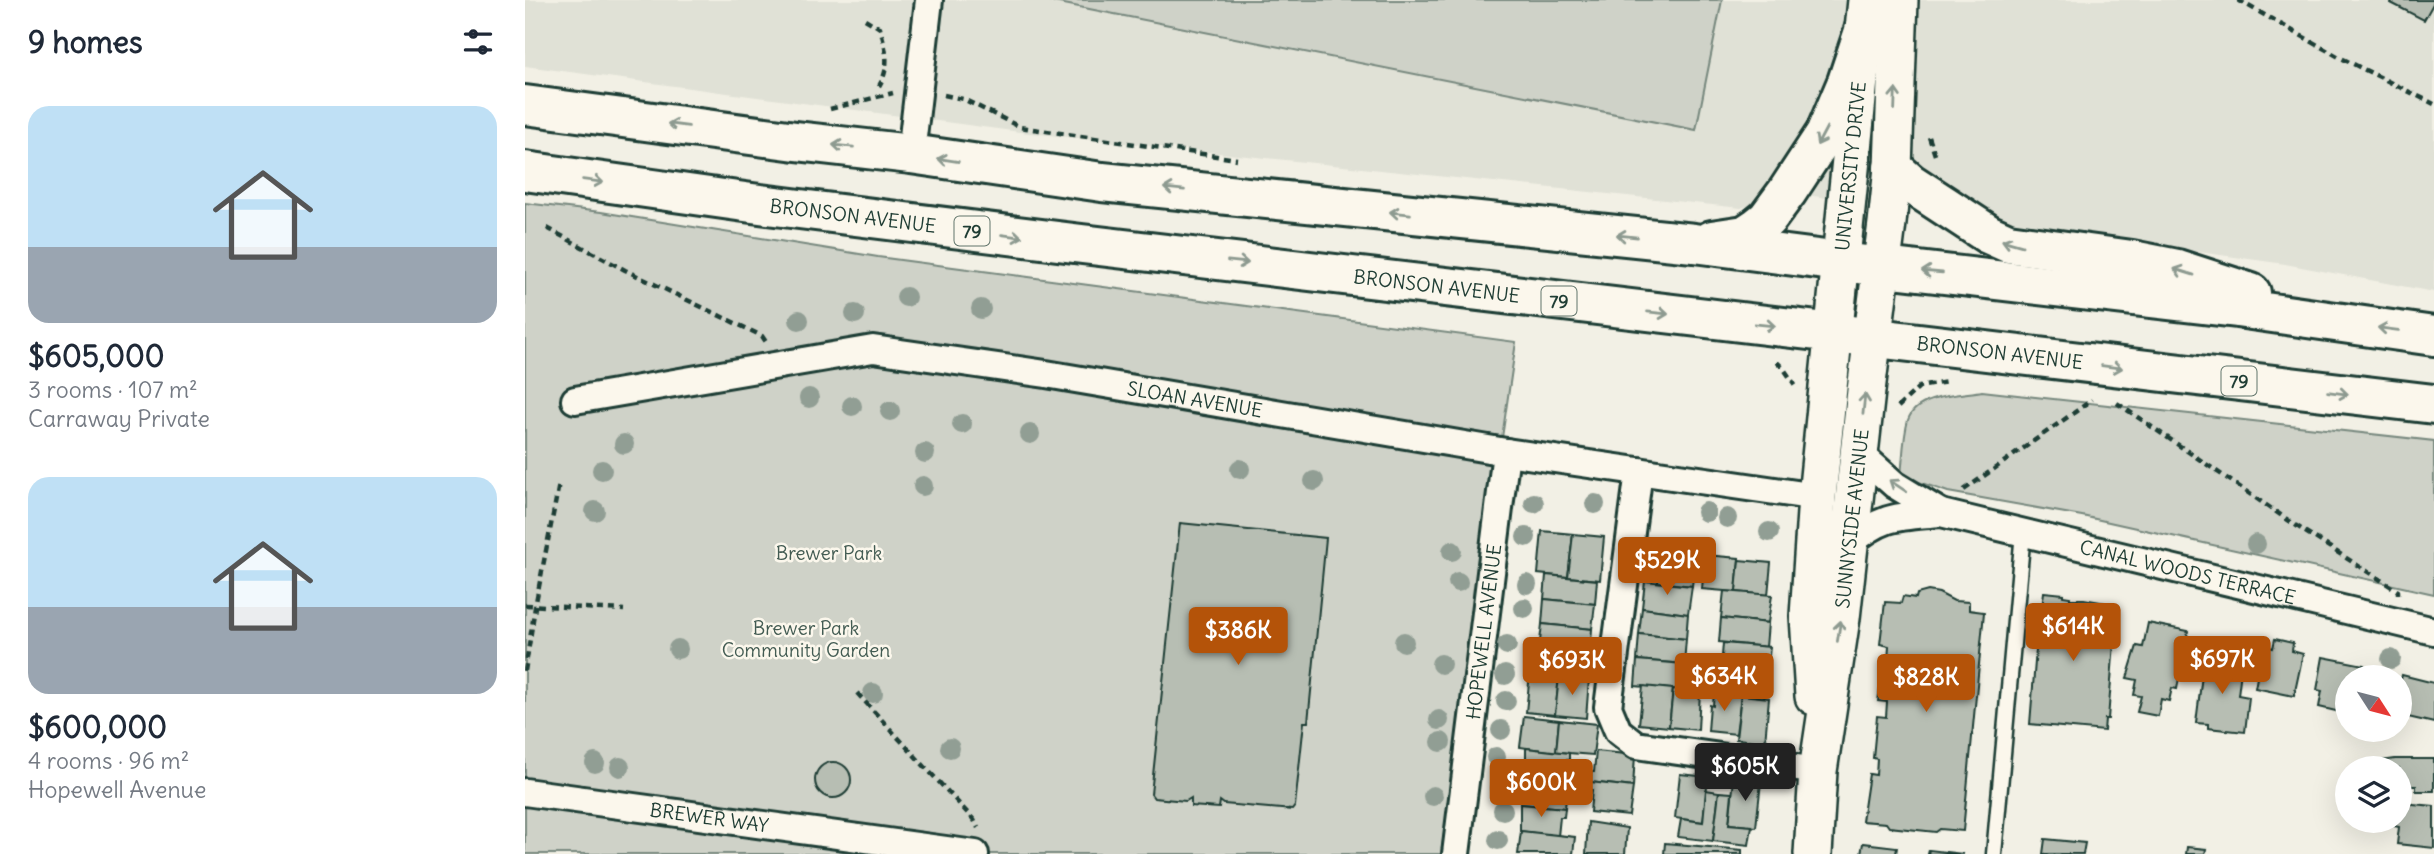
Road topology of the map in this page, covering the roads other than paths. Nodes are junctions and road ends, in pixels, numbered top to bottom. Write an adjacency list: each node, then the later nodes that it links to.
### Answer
1 (929, 0): 5 (street)
2 (1899, 0): 6 (street, UNIVERSITY DRIVE, one-way to 2)
3 (1866, 14): 8 (main road, one-way to 8); 9 (street, UNIVERSITY DRIVE)
4 (525, 105): 5 (main road, one-way to 4)
5 (911, 154): 8 (main road, one-way to 5)
6 (1893, 168): 10 (street, UNIVERSITY DRIVE); 11 (main road, one-way to 6)
7 (525, 171): 12 (main road, BRONSON AVENUE / 79, one-way to 12)
8 (1695, 243): 9 (main road)
9 (1841, 262): 10 (main road); 12 (street, UNIVERSITY DRIVE)
10 (1882, 267): 11 (main road, one-way to 10); 14 (street, SUNNYSIDE AVENUE)
11 (2343, 323): 13 (main road, one-way to 11)
12 (1834, 333): 14 (main road, BRONSON AVENUE / 79); 20 (street, SUNNYSIDE AVENUE)
13 (2434, 336)
14 (1872, 338): 16 (main road, BRONSON AVENUE / 79, one-way to 16); 18 (street, SUNNYSIDE AVENUE, one-way to 14)
15 (575, 400): 17 (street, SLOAN AVENUE)
16 (2434, 404)
17 (1507, 452): 19 (street, SLOAN AVENUE); 28 (street, HOPEWELL AVENUE)
18 (1859, 453): 21 (street, CANAL WOODS TERRACE, one-way to 18); 23 (street, SUNNYSIDE AVENUE)
19 (1639, 471): 20 (street, SLOAN AVENUE); 25 (street)
20 (1817, 497): 25 (street, SUNNYSIDE AVENUE)
21 (1941, 513): 22 (street, CANAL WOODS TERRACE); 23 (street, CANAL WOODS TERRACE)
22 (2023, 532): 24 (street, CANAL WOODS TERRACE); 30 (lane)
23 (1850, 542): 25 (street, SUNNYSIDE AVENUE, one-way to 23)
24 (2434, 631)
25 (1818, 771): 29 (street, SUNNYSIDE AVENUE)
26 (525, 792): 27 (street, BREWER WAY)
27 (977, 843)
28 (1456, 854)
29 (1814, 854)
30 (1994, 854)

